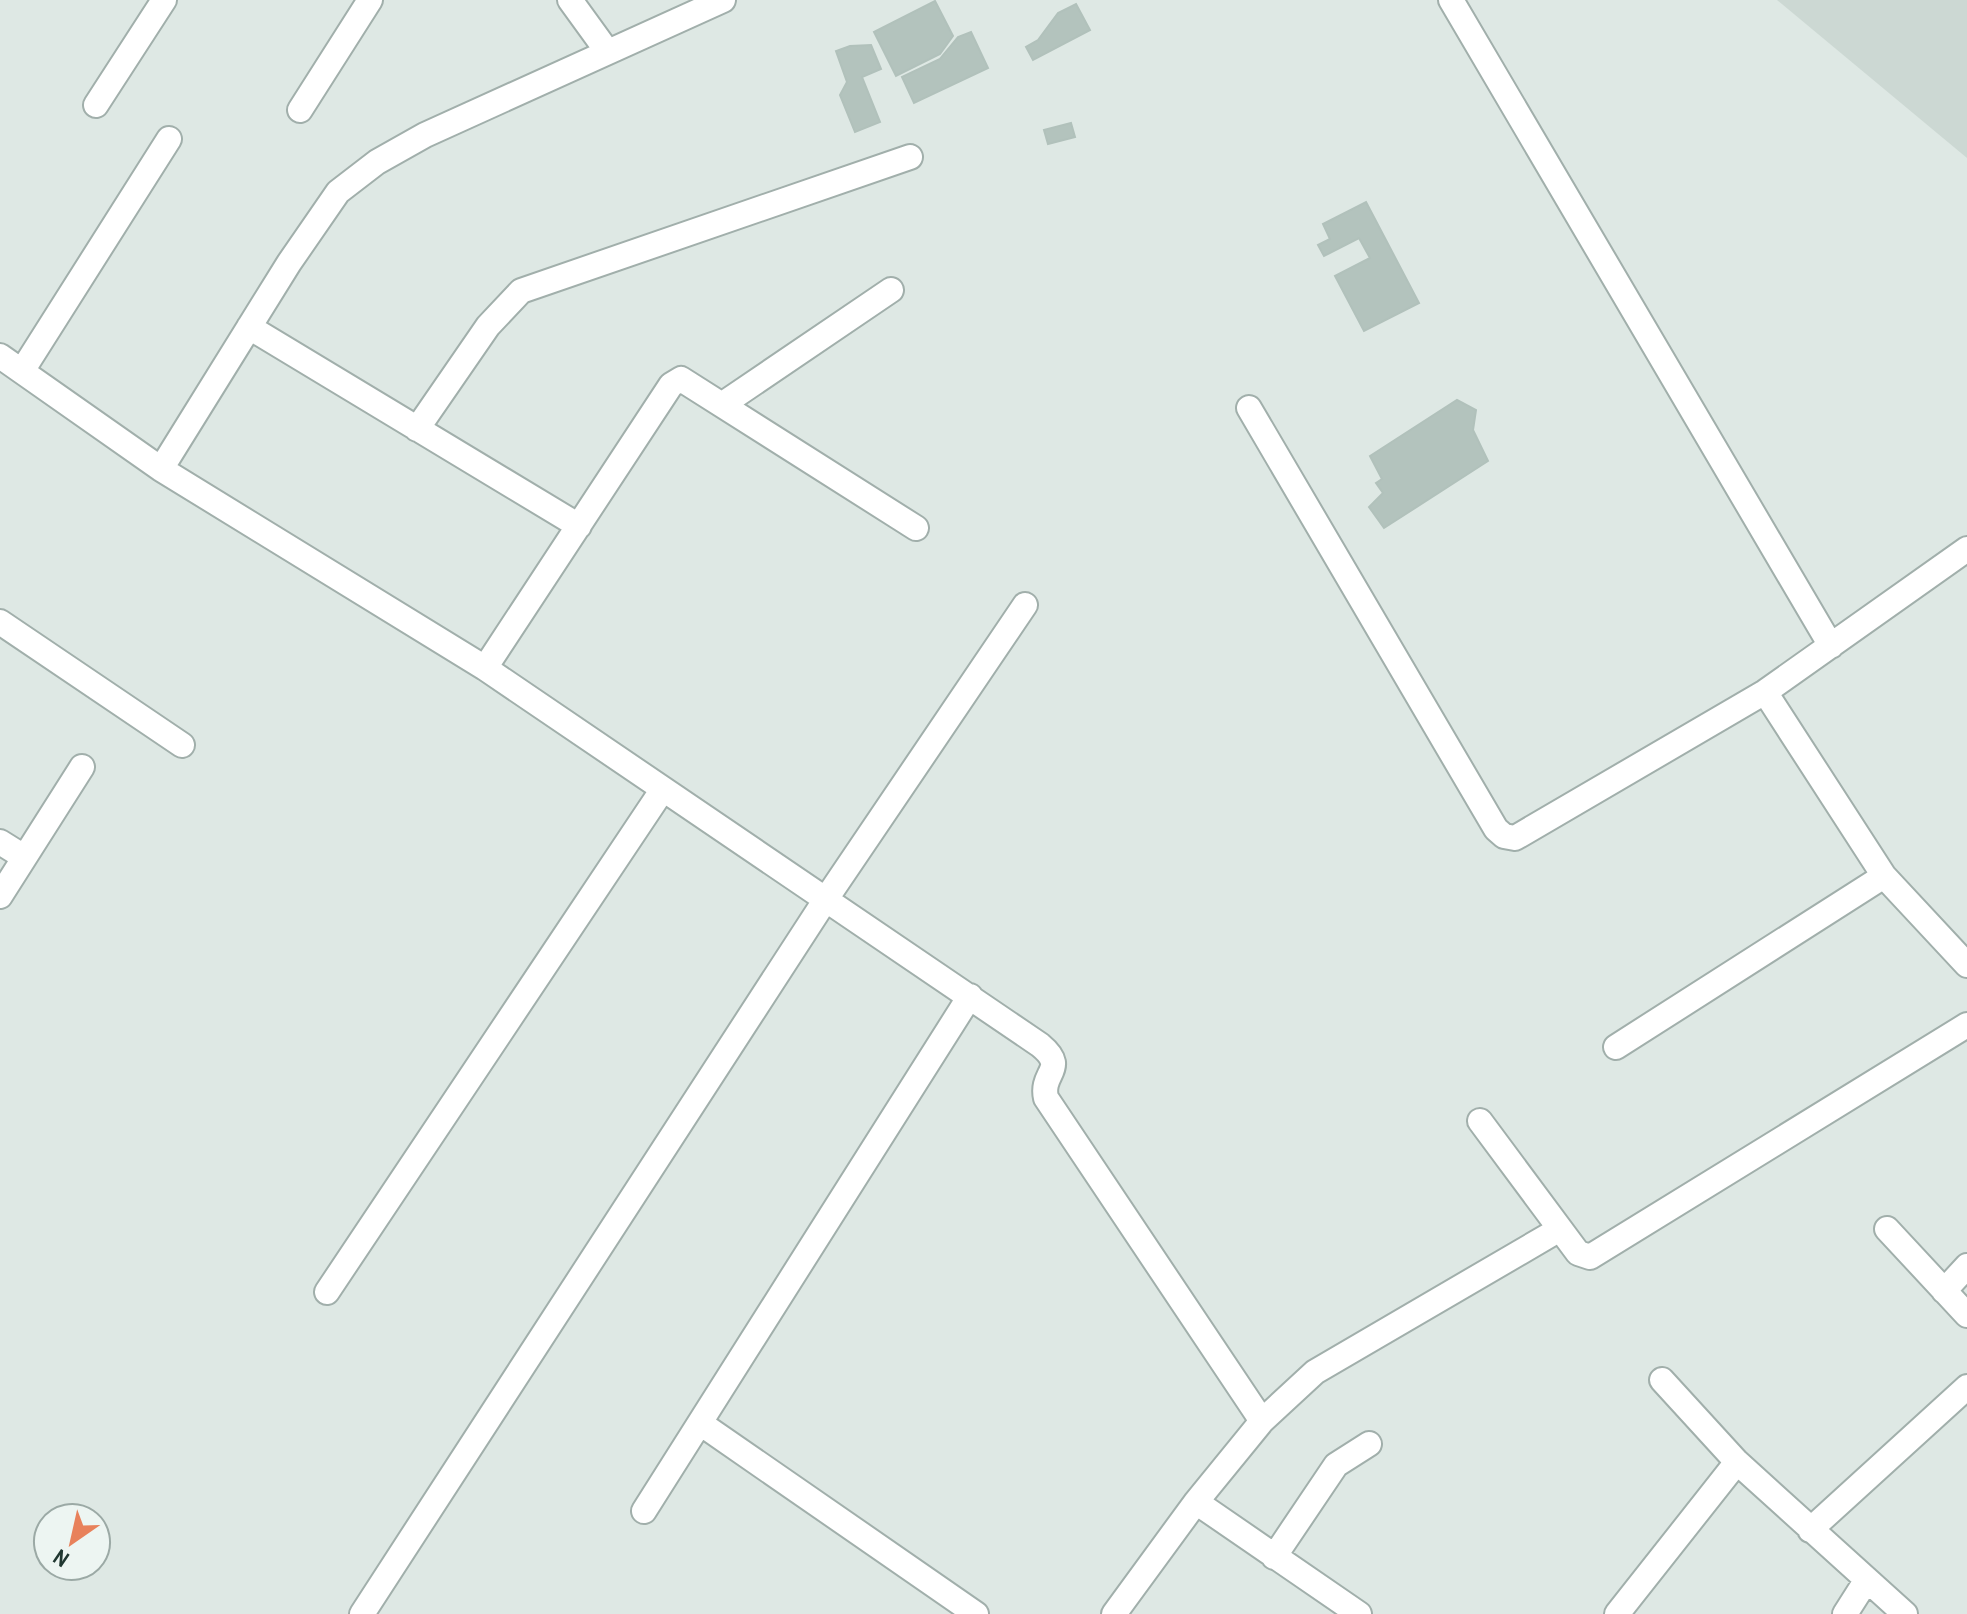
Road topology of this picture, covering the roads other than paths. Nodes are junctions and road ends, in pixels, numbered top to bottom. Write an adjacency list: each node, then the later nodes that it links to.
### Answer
1 (164, 0): 7 (street)
2 (370, 0): 8 (street)
3 (570, 0): 6 (street)
4 (723, 0): 6 (street)
5 (1451, 0): 24 (street)
6 (607, 51): 12 (street)
7 (96, 105)
8 (300, 110)
9 (169, 139): 14 (street)
10 (910, 157): 17 (street)
11 (891, 290): 15 (street)
12 (249, 327): 17 (street); 18 (street)
13 (0, 356): 14 (street)
14 (22, 371): 18 (street)
15 (723, 404): 19 (street); 20 (street)
16 (1249, 408): 26 (street)
17 (417, 429): 19 (street)
18 (161, 469): 25 (street)
19 (579, 526): 25 (street)
20 (916, 528)
21 (1967, 549): 24 (street)
22 (1025, 605): 34 (street)
23 (0, 622): 27 (street)
24 (1831, 646): 26 (street)
25 (485, 668): 29 (street)
26 (1765, 692): 32 (street)
27 (182, 745)
28 (82, 767): 31 (street)
29 (663, 789): 34 (street); 44 (street)
30 (0, 842): 31 (street)
31 (24, 857): 33 (street)
32 (1884, 876): 35 (street); 38 (street)
33 (0, 896)
34 (826, 899): 36 (street); 57 (street)
35 (1967, 965)
36 (970, 996): 48 (street); 49 (street)
37 (1967, 1025): 40 (street)
38 (1616, 1047)
39 (1480, 1121): 40 (street)
40 (1560, 1229): 48 (street)
41 (1887, 1229): 43 (street)
42 (1967, 1266): 43 (street)
43 (1944, 1291): 45 (street)
44 (327, 1292)
45 (1967, 1315)
46 (1662, 1380): 51 (street)
47 (1967, 1387): 54 (street)
48 (1262, 1421): 52 (street)
49 (700, 1423): 53 (street); 58 (street)
50 (1369, 1444): 55 (street)
51 (1737, 1462): 54 (street); 61 (street)
52 (1196, 1502): 55 (street); 59 (street)
53 (644, 1511)
54 (1810, 1530): 56 (street)
55 (1274, 1557): 60 (street)
56 (1866, 1581): 62 (street); 63 (street)
57 (362, 1614)
58 (976, 1614)
59 (1114, 1614)
60 (1359, 1614)
61 (1617, 1614)
62 (1845, 1614)
63 (1905, 1614)

